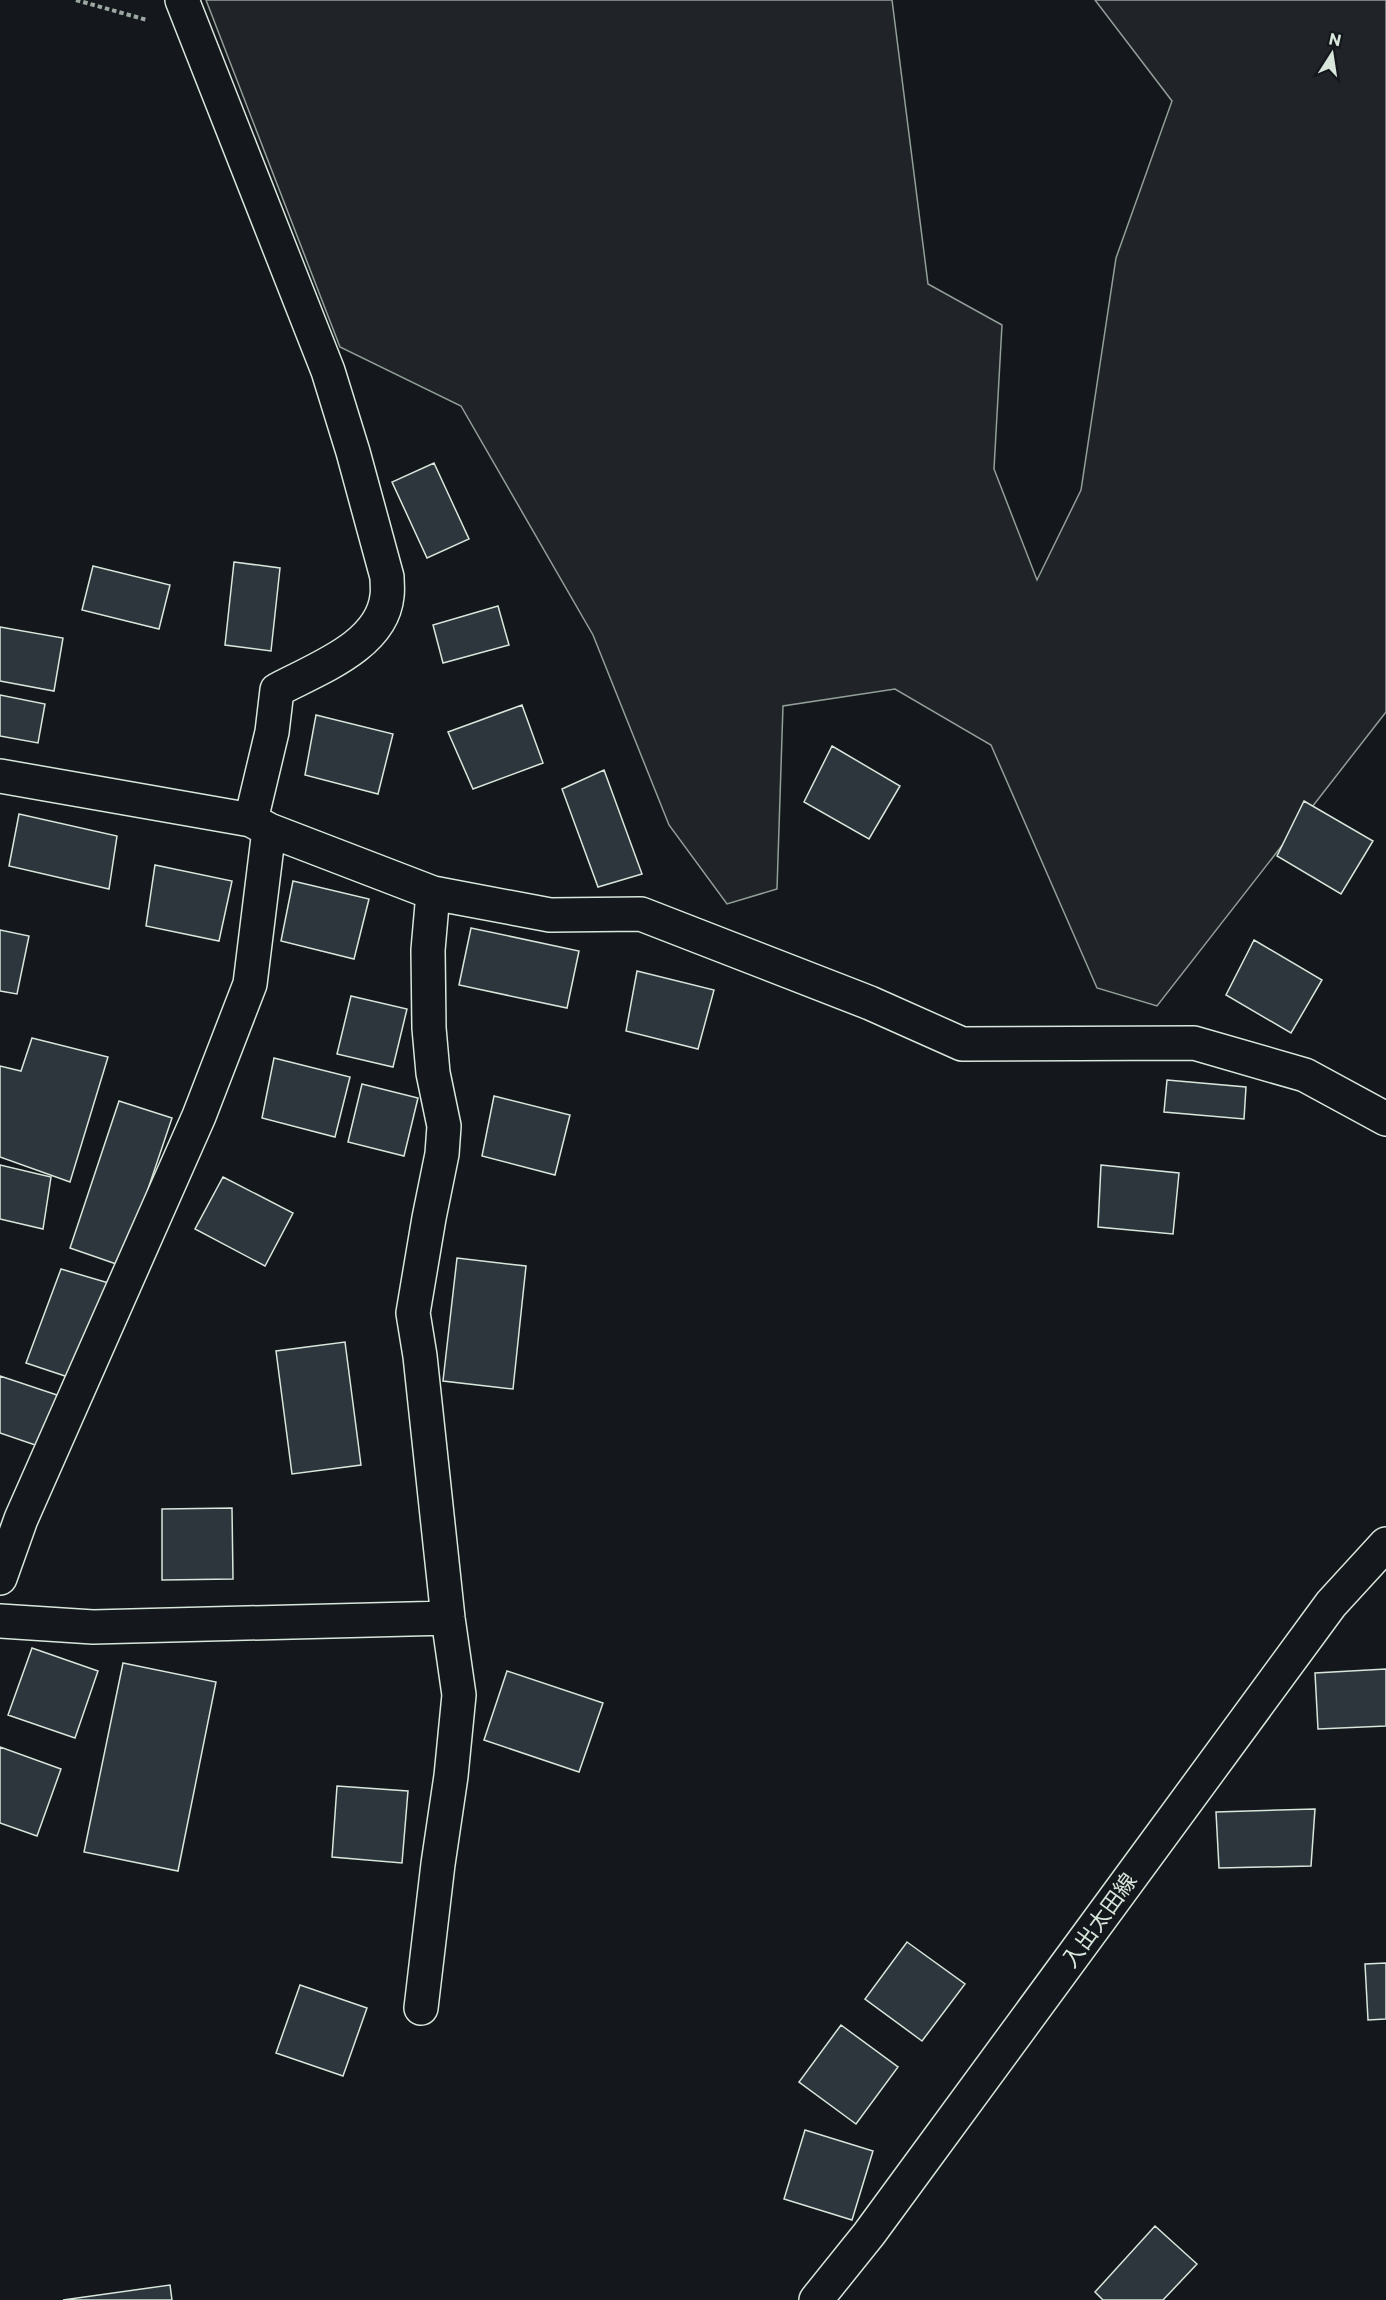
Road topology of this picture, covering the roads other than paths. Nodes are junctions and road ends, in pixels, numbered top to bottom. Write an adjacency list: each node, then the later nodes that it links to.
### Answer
1 (182, 0): 3 (street)
2 (0, 776): 3 (street)
3 (260, 825): 4 (street); 6 (street)
4 (432, 893): 5 (street); 9 (street)
5 (1386, 1119)
6 (11, 1515): 8 (street)
7 (1386, 1544): 12 (street, 入出太田線)
8 (0, 1578)
9 (448, 1618): 10 (street); 11 (street)
10 (0, 1622)
11 (421, 2008)
12 (816, 2300)

